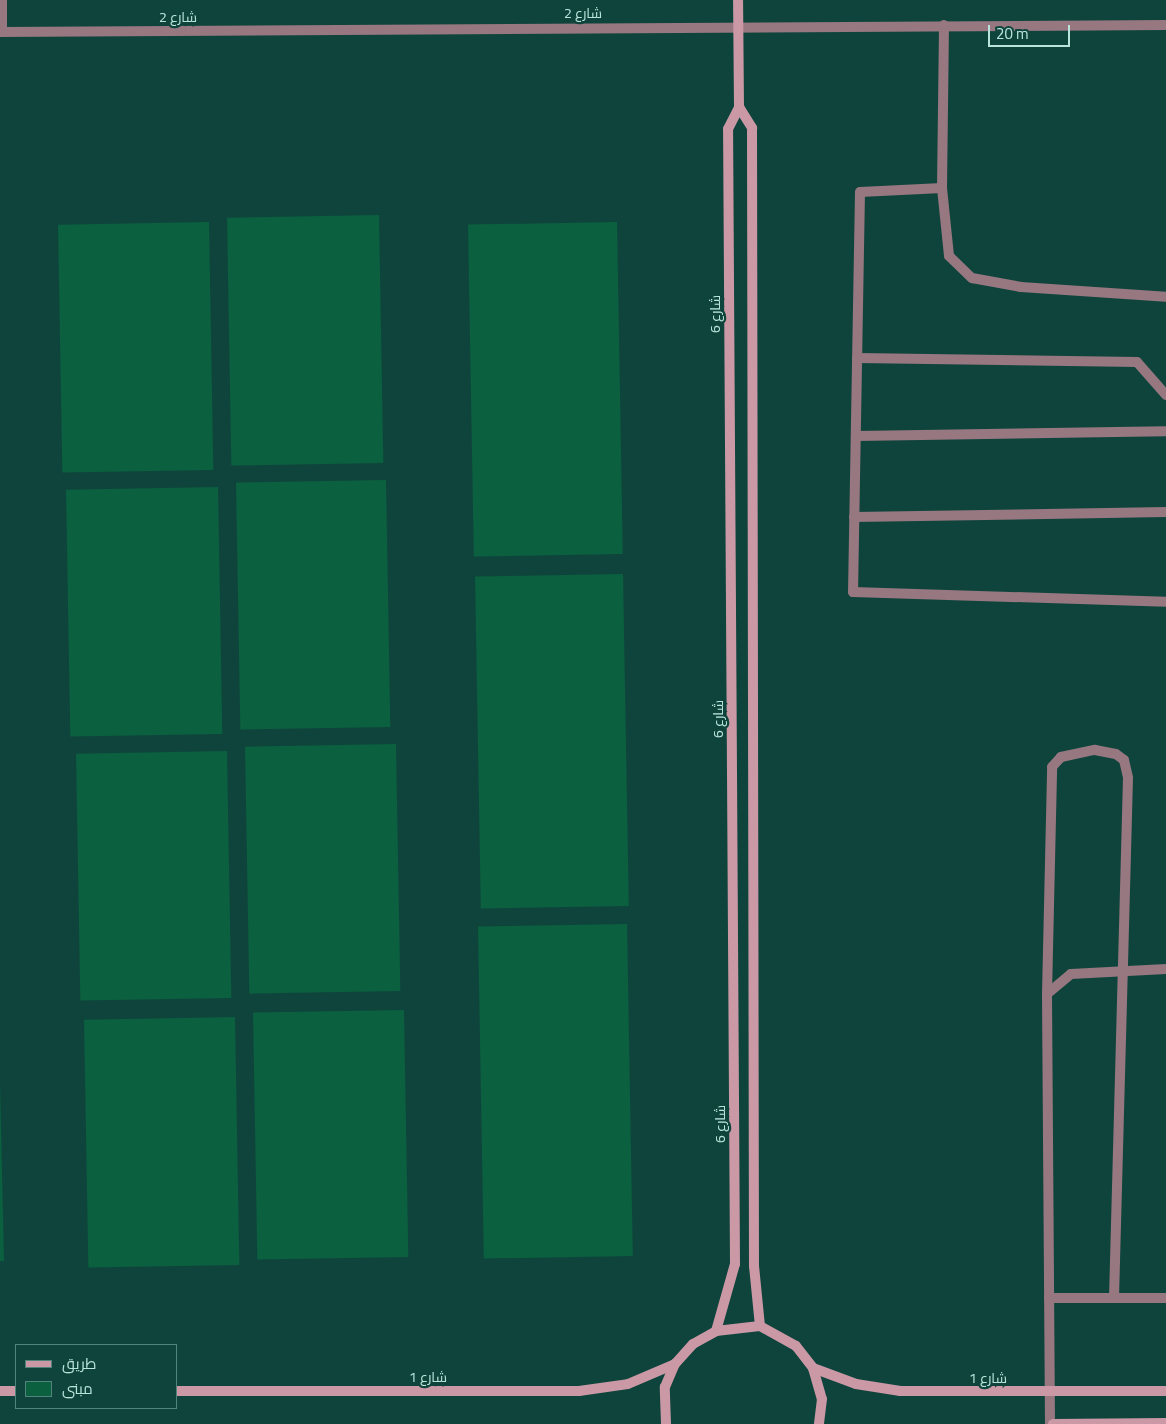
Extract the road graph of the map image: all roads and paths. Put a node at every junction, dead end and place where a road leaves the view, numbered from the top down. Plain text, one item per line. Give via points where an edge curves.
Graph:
1 (2, 0) edge
2 (738, 0) edge
3 (944, 25) junction
4 (1166, 25) edge
5 (739, 26) junction
6 (1, 32) edge
7 (739, 108) junction
8 (942, 188) junction
9 (1166, 296) edge
10 (857, 358) junction
11 (1166, 395) edge
12 (1166, 431) edge
13 (856, 436) junction
14 (1166, 512) edge
15 (854, 517) junction
16 (1166, 602) edge
17 (1166, 969) edge
18 (1124, 971) junction
19 (1047, 994) junction
20 (1050, 1298) junction
21 (1114, 1298) junction
22 (1166, 1298) edge
23 (760, 1326) junction
24 (716, 1331) junction
25 (675, 1364) junction
26 (813, 1368) junction
27 (0, 1391) edge
28 (15, 1391) edge
29 (178, 1391) edge
30 (1050, 1391) junction
31 (1166, 1391) edge
32 (1166, 1423) edge
33 (666, 1424) edge
34 (819, 1424) edge
35 (1052, 1424) edge

1 - 6 street
2 - 5 street, شارع 6
3 - 4 street, شارع 2
3 - 5 street, شارع 2
3 - 8 street
5 - 6 street, شارع 2
5 - 7 street, شارع 6
7 - 23 street via 752,128 754,1266
7 - 24 street, شارع 6 via 728,129 735,1264
8 - 9 street via 949,256 972,278 1021,287
8 - 10 street via 860,192
10 - 11 street via 1137,362
10 - 13 street
12 - 13 street
13 - 15 street
14 - 15 street
15 - 16 street via 853,592
17 - 18 street
18 - 19 street via 1071,974
18 - 19 street via 1128,778 1124,760 1116,754 1095,750 1060,757 1052,767
18 - 21 street
19 - 20 street
20 - 21 street
20 - 30 street
21 - 22 street
23 - 24 street
23 - 26 street via 796,1346
24 - 25 street via 693,1344
25 - 29 street, شارع 1 via 628,1384 579,1391
25 - 33 street via 665,1387
26 - 30 street, شارع 1 via 856,1384 900,1391
26 - 34 street via 822,1399
27 - 28 street
30 - 31 street, شارع 1
30 - 35 street
32 - 35 street

